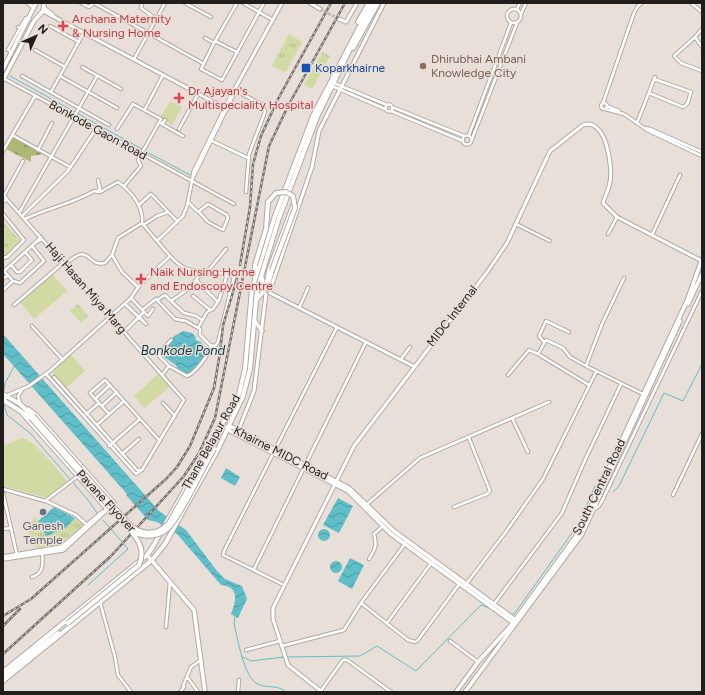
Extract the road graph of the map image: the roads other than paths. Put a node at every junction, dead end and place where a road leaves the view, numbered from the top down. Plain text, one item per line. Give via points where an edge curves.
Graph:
1 (28, 3) edge
2 (81, 3) edge
3 (93, 3) edge
4 (142, 3) edge
5 (165, 3) edge
6 (185, 3) edge
7 (237, 3) edge
8 (243, 3) edge
9 (264, 3) edge
10 (282, 3) edge
11 (310, 3) edge
12 (357, 3) edge
13 (369, 3) edge
14 (372, 3) edge
15 (375, 3) edge
16 (378, 3) edge
17 (384, 3) edge
18 (520, 3) edge
19 (526, 3) edge
20 (642, 3) edge
21 (691, 3) edge
22 (34, 5) edge
23 (42, 7) edge
24 (320, 9) tunnel mouth
25 (517, 10) junction
26 (259, 12) junction
27 (702, 12) edge
28 (521, 14) junction
29 (211, 17) dead end
30 (29, 19) junction
31 (156, 19) junction
32 (339, 19) dead end
33 (273, 20) junction
34 (511, 23) junction
35 (517, 23) junction
36 (50, 26) dead end
37 (702, 29) edge
38 (84, 32) junction
39 (148, 34) junction
40 (695, 37) junction
41 (205, 38) dead end
42 (79, 42) junction
43 (215, 42) junction
44 (352, 42) junction
45 (702, 47) edge
46 (35, 50) dead end
47 (12, 52) junction
48 (237, 52) junction
49 (344, 58) junction
50 (134, 59) junction
51 (204, 64) junction
52 (65, 66) junction
53 (82, 67) dead end
54 (3, 69) edge
55 (702, 71) edge
56 (163, 75) junction
57 (22, 76) dead end
58 (60, 76) junction
59 (97, 76) junction
60 (3, 79) edge
61 (333, 84) junction
62 (342, 86) junction
63 (121, 89) dead end
64 (340, 90) junction
65 (51, 92) junction
66 (89, 92) junction
67 (649, 93) junction
68 (198, 94) junction
69 (240, 94) dead end
70 (35, 96) junction
71 (603, 103) junction
72 (387, 105) junction
73 (607, 106) junction
74 (392, 107) junction
75 (117, 108) dead end
76 (79, 109) junction
77 (145, 109) junction
78 (226, 109) junction
79 (385, 109) junction
80 (605, 109) junction
81 (391, 111) junction
82 (620, 112) junction
83 (75, 116) junction
84 (165, 120) dead end
85 (52, 123) dead end
86 (161, 124) junction
87 (636, 124) junction
88 (109, 125) dead end
89 (645, 128) junction
90 (96, 129) junction
91 (117, 129) dead end
92 (179, 129) dead end
93 (12, 135) junction
94 (469, 135) junction
95 (183, 136) dead end
96 (464, 136) junction
97 (472, 139) junction
98 (211, 141) junction
99 (462, 141) junction
100 (38, 150) junction
101 (3, 151) edge
102 (144, 151) junction
103 (702, 152) edge
104 (702, 156) edge
105 (51, 157) junction
106 (248, 158) junction
107 (23, 161) dead end
108 (70, 167) junction
109 (680, 175) dead end
110 (98, 180) dead end
111 (192, 181) junction
112 (124, 186) junction
113 (96, 192) junction
114 (246, 192) dead end
115 (4, 197) edge
116 (300, 201) junction
117 (3, 202) edge
118 (188, 202) junction
119 (234, 204) dead end
120 (138, 205) junction
121 (168, 212) junction
122 (199, 212) junction
123 (19, 213) junction
124 (3, 214) edge
125 (22, 216) junction
126 (617, 217) junction
127 (25, 219) junction
128 (177, 221) junction
129 (143, 224) junction
130 (516, 224) junction
131 (608, 234) dead end
132 (652, 235) junction
133 (42, 238) junction
134 (156, 241) junction
135 (550, 241) dead end
136 (32, 246) junction
137 (226, 249) dead end
138 (25, 252) junction
139 (112, 255) junction
140 (170, 256) junction
141 (3, 258) edge
142 (702, 260) edge
143 (64, 264) junction
144 (11, 265) junction
145 (4, 271) edge
146 (202, 272) junction
147 (207, 272) junction
148 (702, 274) edge
149 (8, 275) junction
150 (227, 275) junction
151 (261, 278) junction
152 (624, 278) dead end
153 (3, 280) edge
154 (196, 280) junction
155 (14, 281) junction
156 (254, 284) junction
157 (138, 288) junction
158 (308, 288) dead end
159 (3, 290) edge
160 (266, 291) junction
161 (702, 291) edge
162 (193, 296) dead end
163 (131, 298) junction
164 (156, 299) dead end
165 (256, 300) junction
166 (171, 301) junction
167 (218, 302) junction
168 (125, 304) junction
169 (14, 305) dead end
170 (299, 308) junction
171 (153, 309) dead end
172 (209, 309) junction
173 (143, 311) junction
174 (111, 317) junction
175 (138, 318) junction
176 (202, 320) junction
177 (254, 320) junction
178 (146, 324) dead end
179 (32, 326) dead end
180 (336, 327) junction
181 (198, 328) junction
182 (262, 331) junction
183 (124, 332) junction
184 (569, 332) dead end
185 (172, 340) dead end
186 (366, 342) junction
187 (544, 342) junction
188 (210, 345) junction
189 (410, 347) dead end
190 (538, 354) junction
191 (401, 359) junction
192 (63, 360) junction
193 (170, 366) junction
194 (414, 366) junction
195 (586, 366) junction
196 (596, 372) junction
197 (46, 374) junction
198 (508, 374) dead end
199 (162, 375) junction
200 (54, 377) dead end
201 (621, 384) junction
202 (110, 385) junction
203 (589, 385) junction
204 (23, 388) junction
205 (116, 392) junction
206 (645, 394) junction
207 (4, 397) edge
208 (95, 399) junction
209 (124, 401) junction
210 (548, 402) dead end
211 (163, 403) dead end
212 (20, 404) junction
213 (100, 404) junction
214 (25, 408) junction
215 (21, 411) junction
216 (86, 414) junction
217 (109, 414) junction
218 (175, 416) junction
219 (32, 417) junction
220 (512, 418) junction
221 (140, 419) junction
222 (97, 425) junction
223 (225, 426) junction
224 (238, 432) junction
225 (702, 434) edge
226 (469, 438) junction
227 (139, 439) dead end
228 (160, 441) junction
229 (112, 443) junction
230 (109, 446) junction
231 (212, 448) junction
232 (273, 451) junction
233 (528, 452) dead end
234 (122, 454) junction
235 (304, 467) junction
236 (142, 470) junction
237 (78, 476) junction
238 (336, 483) junction
239 (3, 490) edge
240 (3, 495) edge
241 (673, 495) dead end
242 (45, 501) junction
243 (365, 506) junction
244 (454, 508) dead end
245 (7, 509) junction
246 (107, 509) junction
247 (3, 510) edge
248 (592, 510) junction
249 (103, 512) junction
250 (87, 525) junction
251 (383, 526) junction
252 (11, 528) junction
253 (3, 529) edge
254 (131, 531) junction
255 (406, 542) junction
256 (42, 553) junction
257 (147, 555) junction
258 (17, 556) junction
259 (3, 558) edge
260 (369, 559) dead end
261 (152, 560) junction
262 (432, 561) junction
263 (254, 569) junction
264 (32, 577) dead end
265 (170, 582) junction
266 (460, 582) junction
267 (284, 585) junction
268 (466, 586) junction
269 (100, 601) junction
270 (360, 603) junction
271 (493, 606) junction
272 (515, 622) junction
273 (387, 623) junction
274 (69, 624) junction
275 (166, 627) dead end
276 (50, 637) junction
277 (280, 640) junction
278 (450, 641) dead end
279 (282, 646) junction
280 (246, 650) dead end
281 (201, 660) junction
282 (478, 662) junction
283 (3, 672) edge
284 (3, 676) edge
285 (188, 678) junction
286 (239, 680) dead end
287 (3, 681) edge
288 (131, 692) edge
289 (180, 692) edge
290 (198, 692) edge
291 (205, 692) edge
292 (238, 692) edge
293 (320, 692) edge
294 (391, 692) edge
295 (456, 692) edge
296 (465, 692) edge

1 - 22 street
2 - 3 street via 89,7
3 - 39 street
4 - 31 street via 143,11
5 - 31 street
6 - 29 street
7 - 43 street
8 - 26 street
9 - 26 street
10 - 33 street
11 - 24 street
12 - 32 street via 346,22
13 - 49 main road via 348,41
14 - 44 main road
15 - 44 main road
16 - 49 main road
17 - 62 street
18 - 25 street
19 - 28 street
20 - 71 street via 634,13
21 - 27 street
22 - 23 main road via 35,12
22 - 30 main road
23 - 38 street
23 - 60 main road
25 - 28 street
25 - 34 street via 510,10 507,13 507,19
26 - 33 street
26 - 48 street
28 - 35 street via 521,20
30 - 47 main road
30 - 47 street via 26,18 19,28 8,50
31 - 39 street
33 - 78 street
34 - 35 street
34 - 94 street
35 - 97 street
36 - 42 street
37 - 40 street
38 - 42 street
38 - 50 street
39 - 50 street
39 - 51 street
40 - 45 street
40 - 55 street via 674,56 681,63
41 - 43 street
42 - 52 street
43 - 48 street
43 - 51 street
44 - 49 main road
46 - 52 street
47 - 54 main road
48 - 51 street via 222,80 202,69
49 - 61 main road, Thane Belapur Road
49 - 156 main road, Thane Belapur Road via 311,121 275,216
50 - 56 street
52 - 58 street
53 - 59 street
56 - 68 street
56 - 77 street
57 - 65 street
58 - 65 street
58 - 66 street
59 - 63 street
59 - 66 street
60 - 70 street, Bonkode Gaon Road
61 - 62 street
61 - 64 street
61 - 151 main road, Thane Belapur Road via 299,162
62 - 64 street
62 - 72 street
64 - 79 street
64 - 116 street via 319,131 312,167
65 - 76 street
66 - 75 street
66 - 76 street
67 - 67 street via 683,107 686,106 691,92 654,78
67 - 87 street
68 - 78 street
68 - 92 street
69 - 106 street via 264,108 265,114
70 - 83 street, Bonkode Gaon Road
70 - 93 street
71 - 73 street
71 - 80 street via 601,108
72 - 74 street
72 - 79 street
73 - 80 street
73 - 82 street
74 - 81 street
74 - 96 street
76 - 83 street
76 - 88 street
77 - 86 street via 160,118
77 - 91 street via 132,105
78 - 98 street
79 - 81 street via 387,112
80 - 82 street
81 - 99 street
82 - 87 street
83 - 90 street, Bonkode Gaon Road
83 - 105 street
84 - 86 street
85 - 100 street
86 - 95 street
86 - 102 street
87 - 89 street
89 - 103 street
89 - 104 street
90 - 102 street, Bonkode Gaon Road
90 - 108 street via 75,164
93 - 100 street
93 - 101 street
94 - 96 street
94 - 97 street
96 - 99 street
97 - 99 street via 469,144
98 - 106 street
98 - 111 street
100 - 105 street
102 - 111 street, Bonkode Gaon Road
102 - 112 street via 138,160 141,166
105 - 108 street
105 - 123 street
106 - 114 street
107 - 115 street
108 - 125 street
109 - 132 street
110 - 113 street via 100,190
111 - 118 street
111 - 119 street, Bonkode Gaon Road
112 - 113 street via 118,182
112 - 120 street
113 - 127 street via 93,191 62,207 48,209
115 - 117 street
115 - 123 street, Haji Hasan Miya Marg
116 - 160 street
116 - 160 street via 292,204 269,269
118 - 122 street
118 - 128 street via 183,216
120 - 121 street via 151,194
120 - 129 street
121 - 128 street
121 - 129 street
122 - 122 street via 208,204 228,218 222,230 208,222
123 - 125 street, Haji Hasan Miya Marg
124 - 141 street via 24,240
125 - 127 street, Haji Hasan Miya Marg
126 - 130 street, MIDC Internal via 603,203 610,184 607,149 599,128 589,123 550,151
126 - 131 street
126 - 132 street, MIDC Internal
127 - 133 street, Haji Hasan Miya Marg
128 - 134 street
129 - 134 street
129 - 139 street via 118,238
130 - 135 street
130 - 194 street, MIDC Internal via 488,271
132 - 142 street, MIDC Internal
133 - 136 street
133 - 143 street, Haji Hasan Miya Marg
134 - 140 street
136 - 138 street
136 - 155 street via 44,261 20,283
137 - 147 street
138 - 144 street
138 - 144 street via 32,260 20,272
139 - 143 street via 102,264 85,254 80,254
139 - 157 street via 122,272
140 - 146 street via 181,267 189,271
140 - 157 street
142 - 206 main road, South Central Road via 687,302
143 - 169 street
143 - 174 street, Haji Hasan Miya Marg
144 - 145 street
145 - 149 street
146 - 147 street
146 - 154 street
147 - 150 street
148 - 206 main road, South Central Road
149 - 153 street
149 - 155 street
150 - 167 street
150 - 188 street via 234,276 231,289 218,342 215,346
151 - 160 main road
151 - 165 main road, Thane Belapur Road
152 - 195 street
154 - 166 street via 190,288
154 - 167 street
155 - 159 street
156 - 160 main road, bridge via 255,265 266,229 268,202 276,193 286,192 294,199 295,208
156 - 223 main road, Thane Belapur Road via 243,379
157 - 163 street
158 - 170 street
160 - 165 main road
160 - 170 street
160 - 182 street
161 - 248 street via 603,499 599,506
162 - 172 street
163 - 168 street
163 - 173 street
164 - 173 street
165 - 177 main road, Thane Belapur Road
166 - 176 street via 184,313
166 - 181 street via 165,294 157,300 175,319 186,321
167 - 172 street via 213,309
168 - 174 street
168 - 175 street
170 - 180 street
171 - 173 street via 148,316
172 - 176 street
173 - 175 street
174 - 183 street, Haji Hasan Miya Marg
174 - 192 street
175 - 178 street
175 - 183 street
176 - 181 street
177 - 182 main road
177 - 223 main road, Thane Belapur Road via 248,381 243,396
179 - 192 street
180 - 186 street
180 - 232 street
181 - 188 street via 200,335
182 - 224 street via 254,391
183 - 199 street, Haji Hasan Miya Marg
184 - 187 street via 546,321 539,336
185 - 193 street via 159,355
186 - 191 street
186 - 235 street
187 - 190 street
187 - 195 street via 548,340 563,348 570,357
188 - 193 street via 209,352 190,376
189 - 191 street
190 - 198 street via 529,350
190 - 203 street
191 - 194 street
192 - 197 street
193 - 199 street
194 - 238 street, MIDC Internal via 354,446
195 - 196 street
196 - 201 street
196 - 203 street
197 - 204 street
197 - 230 street
199 - 218 street, Haji Hasan Miya Marg via 184,400
200 - 216 street
201 - 206 street
201 - 271 street via 562,513
202 - 205 street
202 - 208 street
202 - 208 street via 105,380 90,393
203 - 268 street via 543,479
204 - 207 street
204 - 212 street via 18,396
205 - 209 street
205 - 213 street
206 - 248 main road, South Central Road
206 - 272 main road, South Central Road via 579,532
207 - 212 main road, Pavane Flyover
207 - 215 main road, Pavane Flyover
208 - 213 street
209 - 217 street
209 - 221 street
210 - 220 street
211 - 218 street
212 - 214 main road, Pavane Flyover
213 - 216 street
213 - 217 street
214 - 219 main road, Pavane Flyover
214 - 246 main road via 36,414 114,503
215 - 219 main road, Pavane Flyover
215 - 237 main road
216 - 222 street
217 - 222 street
218 - 228 street
219 - 231 main road, Pavane Flyover, bridge via 133,529 145,533 159,531 169,523
219 - 254 main road, Pavane Flyover, bridge
220 - 226 street
220 - 233 street
221 - 228 street
221 - 229 street
222 - 229 street
223 - 224 main road, Khairne MIDC Road
223 - 231 main road, Pavane Flyover
223 - 257 main road, Thane Belapur Road, bridge via 208,446
223 - 261 main road, Thane Belapur Road via 217,451 172,532
224 - 232 main road, Khairne MIDC Road
225 - 241 street
226 - 243 street via 420,458
226 - 244 street via 490,491
227 - 234 street
228 - 236 street
229 - 230 street
229 - 234 street
230 - 236 street via 134,474
231 - 254 main road, Pavane Flyover, bridge via 168,528 150,536
232 - 235 main road, Khairne MIDC Road
232 - 263 street via 224,551 224,555
234 - 236 street via 137,470
235 - 238 main road, Khairne MIDC Road
235 - 263 street
237 - 242 street
237 - 246 main road
238 - 243 main road, Khairne MIDC Road via 349,488
238 - 267 street, MIDC Internal
239 - 242 street
240 - 245 street
242 - 250 street via 76,515
243 - 251 main road, Khairne MIDC Road
243 - 255 main road, Khairne MIDC Road
245 - 247 street
245 - 252 street
246 - 249 main road
248 - 272 main road, South Central Road via 582,534
249 - 250 main road
249 - 256 main road via 63,550
250 - 258 main road via 62,547
251 - 255 main road, Khairne MIDC Road
251 - 260 street via 374,534 377,541
252 - 253 street
252 - 258 street
254 - 274 main road, bridge via 141,549 139,565
255 - 262 main road, Khairne MIDC Road
255 - 270 street
256 - 258 main road
256 - 264 street via 43,567
257 - 261 main road
257 - 276 main road, Thane Belapur Road
258 - 259 main road
261 - 265 main road
261 - 269 main road, Thane Belapur Road
262 - 266 main road, Khairne MIDC Road
262 - 273 street
263 - 267 street
265 - 275 street
265 - 281 main road via 194,610
266 - 268 main road, Khairne MIDC Road
266 - 273 street via 415,642 408,640
267 - 277 street, MIDC Internal via 273,608 272,619
268 - 271 main road, Khairne MIDC Road
269 - 274 main road, Thane Belapur Road
269 - 288 street via 118,675
270 - 273 street
270 - 279 street via 344,630
271 - 272 main road, Khairne MIDC Road
272 - 282 main road, South Central Road
272 - 296 main road, South Central Road
274 - 276 main road
274 - 287 main road
276 - 283 main road, Thane Belapur Road
276 - 284 main road
277 - 279 street, MIDC Internal
277 - 280 street
278 - 282 street
279 - 293 street, MIDC Internal via 288,665
281 - 285 street via 191,667
281 - 291 main road
282 - 295 main road, South Central Road
285 - 289 street
285 - 290 street
286 - 292 street
293 - 294 street via 343,660 347,660

